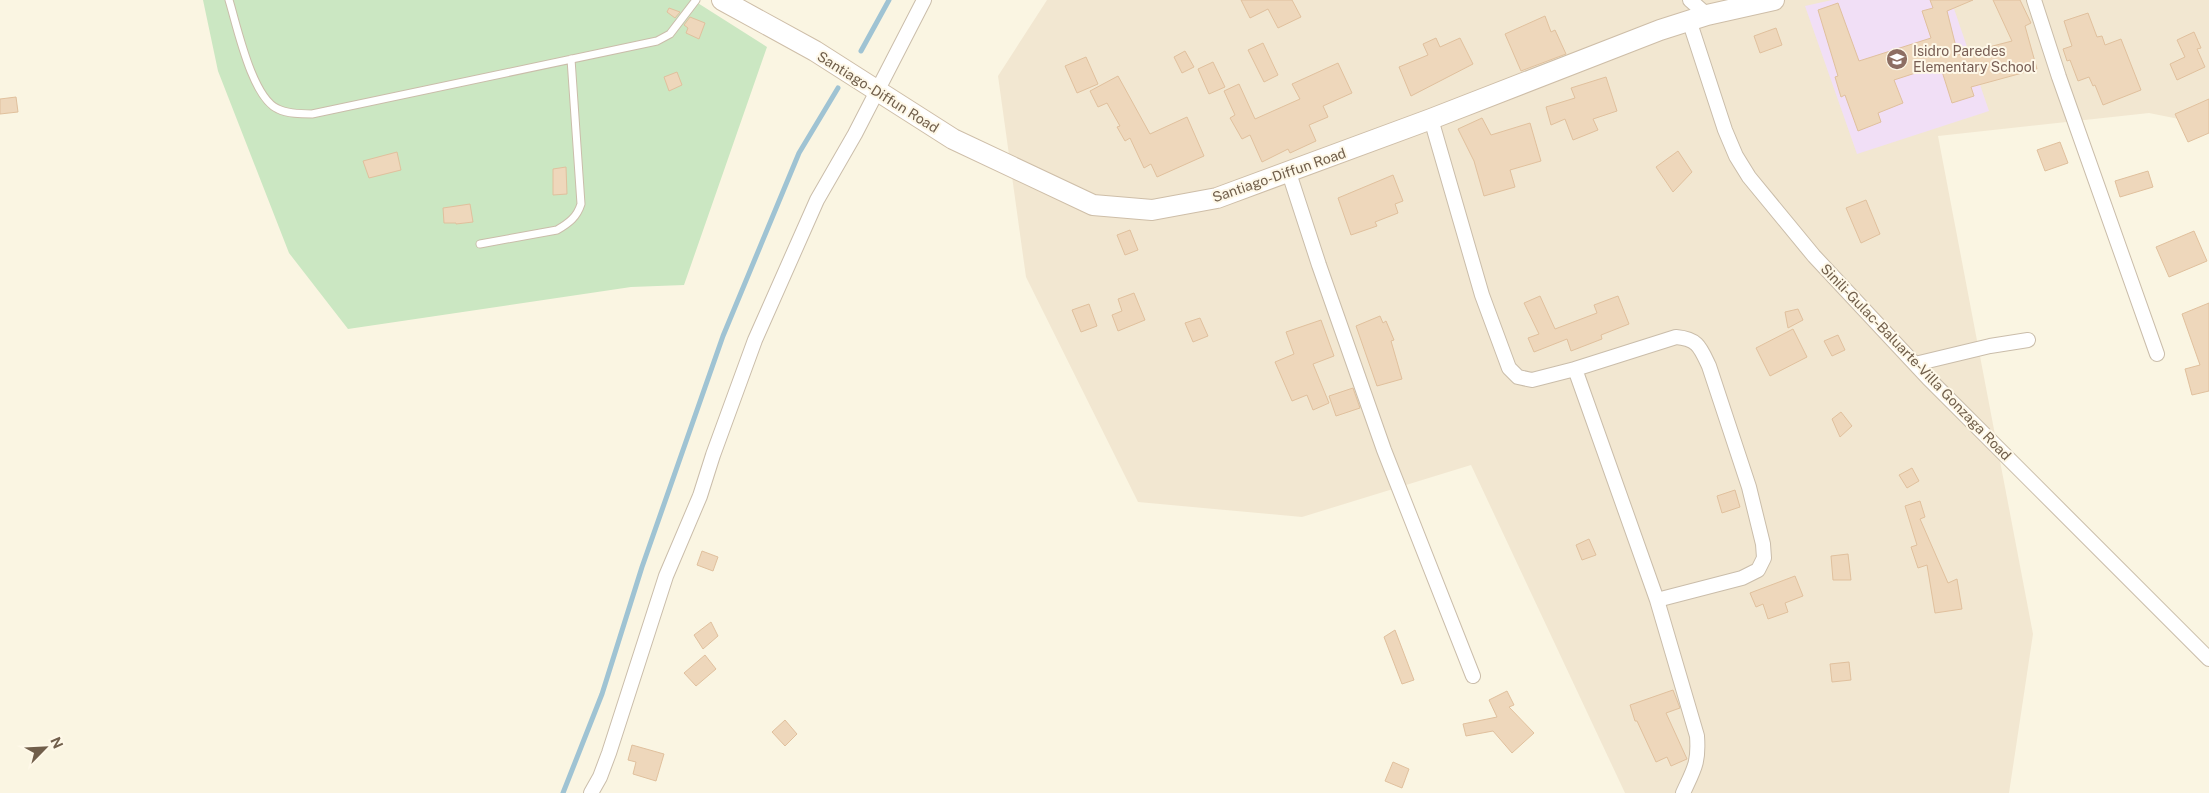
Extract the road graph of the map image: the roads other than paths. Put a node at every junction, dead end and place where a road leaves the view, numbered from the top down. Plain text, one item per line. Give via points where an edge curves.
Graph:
1 (230, 0) edge
2 (696, 0) edge
3 (722, 0) edge
4 (924, 0) edge
5 (1690, 0) edge
6 (1774, 0) edge
7 (2034, 0) edge
8 (1698, 17) junction
9 (572, 59) junction
10 (877, 91) junction
11 (1431, 119) junction
12 (1289, 173) junction
13 (480, 244) dead end
14 (2028, 340) dead end
15 (2157, 354) dead end
16 (1915, 364) junction
17 (1575, 370) junction
18 (1657, 600) junction
19 (2209, 660) edge
20 (1473, 676) dead end
21 (591, 793) edge
22 (1683, 793) edge

1 - 9 lane via 252,76 276,108 293,113 312,114
2 - 9 lane via 670,34 657,41
3 - 10 main road, Santiago-Diffun Road via 815,51
4 - 10 street
5 - 8 street
6 - 8 main road, Santiago-Diffun Road
7 - 15 street
8 - 11 main road, Santiago-Diffun Road
8 - 16 street, Sinili-Gulac-Baluarte-Villa Gonzaga Road via 1725,130 1749,177 1814,256
9 - 13 lane via 581,204 578,213 558,230
10 - 12 main road, Santiago-Diffun Road via 953,139 1093,205 1152,210 1217,198
10 - 21 street via 817,200 755,340 700,496 666,576 609,753
11 - 12 main road, Santiago-Diffun Road
11 - 17 street via 1482,295 1509,368 1518,377 1532,380
12 - 20 street via 1384,450
14 - 16 street
16 - 19 street, Sinili-Gulac-Baluarte-Villa Gonzaga Road
17 - 18 street
17 - 18 street via 1676,337 1690,338 1700,347 1708,366 1749,486 1764,558 1758,570 1742,578
18 - 22 street via 1697,736 1698,756 1692,778

